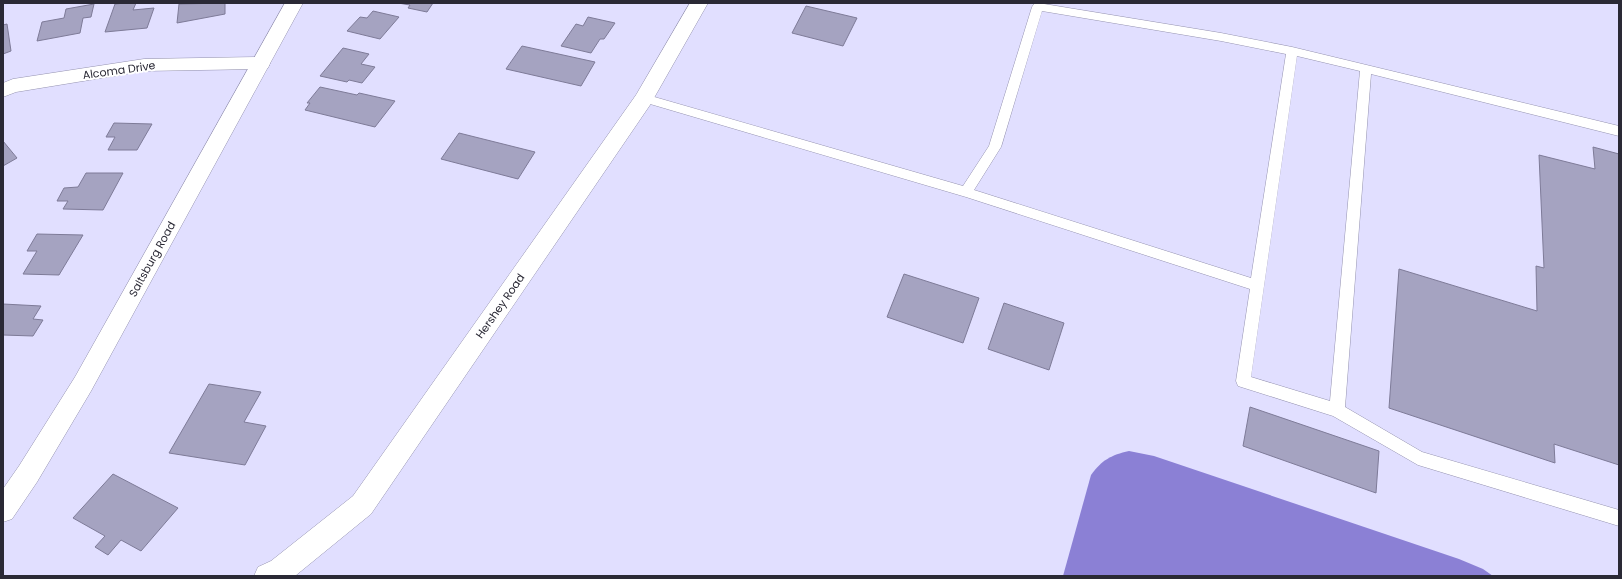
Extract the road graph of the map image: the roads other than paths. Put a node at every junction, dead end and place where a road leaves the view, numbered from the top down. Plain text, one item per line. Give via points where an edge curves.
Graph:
1 (294, 3) edge
2 (699, 3) edge
3 (1292, 51) junction
4 (260, 63) junction
5 (1366, 68) junction
6 (3, 90) edge
7 (644, 98) junction
8 (1619, 131) edge
9 (966, 192) junction
10 (1257, 286) junction
11 (1337, 410) junction
12 (3, 510) edge
13 (1619, 518) edge
14 (267, 576) edge

1 - 4 street, Saltsburg Road
2 - 7 street, Hershey Road
3 - 5 lane
3 - 9 lane via 1038,7 995,147
3 - 10 lane
4 - 6 street, Alcoma Drive via 144,65 13,86
4 - 12 street, Saltsburg Road via 83,384
5 - 8 lane
5 - 11 lane
7 - 9 lane
7 - 14 street, Hershey Road via 362,505 280,570
9 - 10 lane
10 - 11 lane via 1243,381
11 - 13 lane via 1418,458

